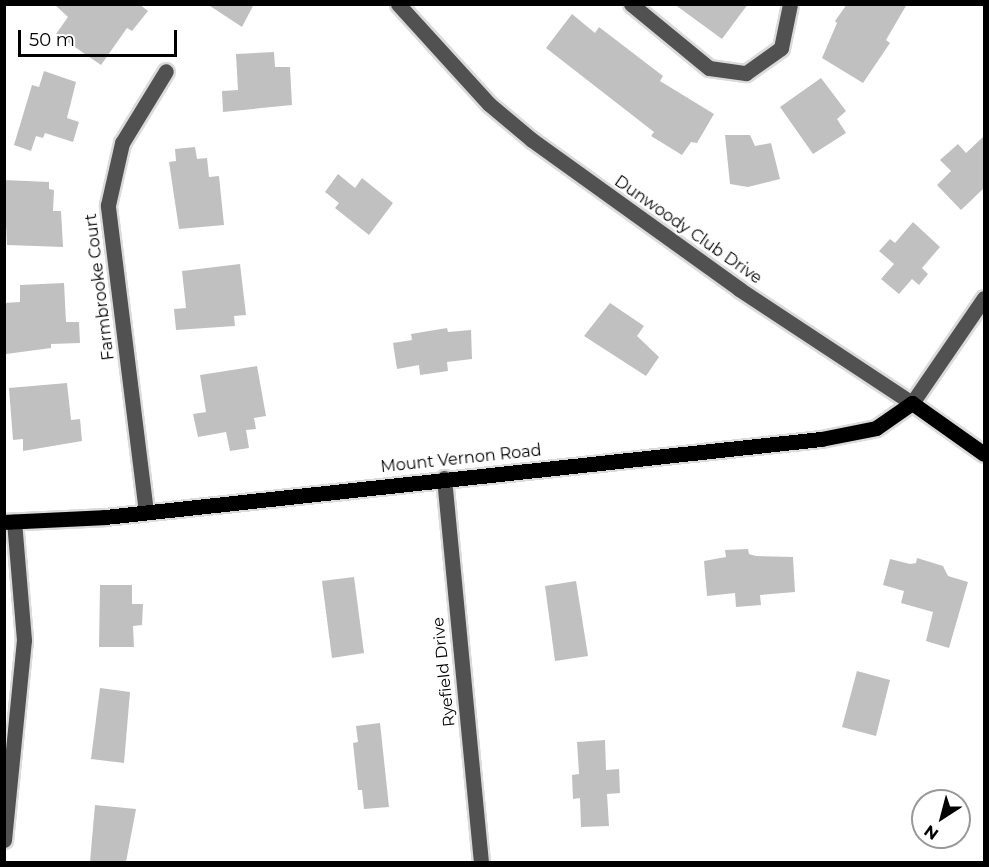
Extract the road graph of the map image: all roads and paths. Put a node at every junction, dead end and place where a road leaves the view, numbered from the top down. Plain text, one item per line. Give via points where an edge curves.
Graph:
1 (398, 4) edge
2 (631, 4) edge
3 (790, 4) edge
4 (166, 71) dead end
5 (984, 298) edge
6 (912, 403) junction
7 (984, 453) edge
8 (444, 478) junction
9 (146, 512) junction
10 (9, 522) edge
11 (6, 815) edge
12 (4, 840) edge
13 (481, 862) edge

1 - 6 street, Dunwoody Club Drive via 489,104 532,140 739,289
2 - 3 street via 710,68 746,74 781,48
4 - 9 street, Farmbrooke Court via 122,143 108,205
5 - 6 street
6 - 7 main road, Dunwoody Club Drive
6 - 8 main road, Mount Vernon Road via 876,428 821,439
8 - 9 main road, Mount Vernon Road
8 - 13 street, Ryefield Drive
9 - 10 main road, Mount Vernon Road
10 - 11 street via 24,640
11 - 12 street

